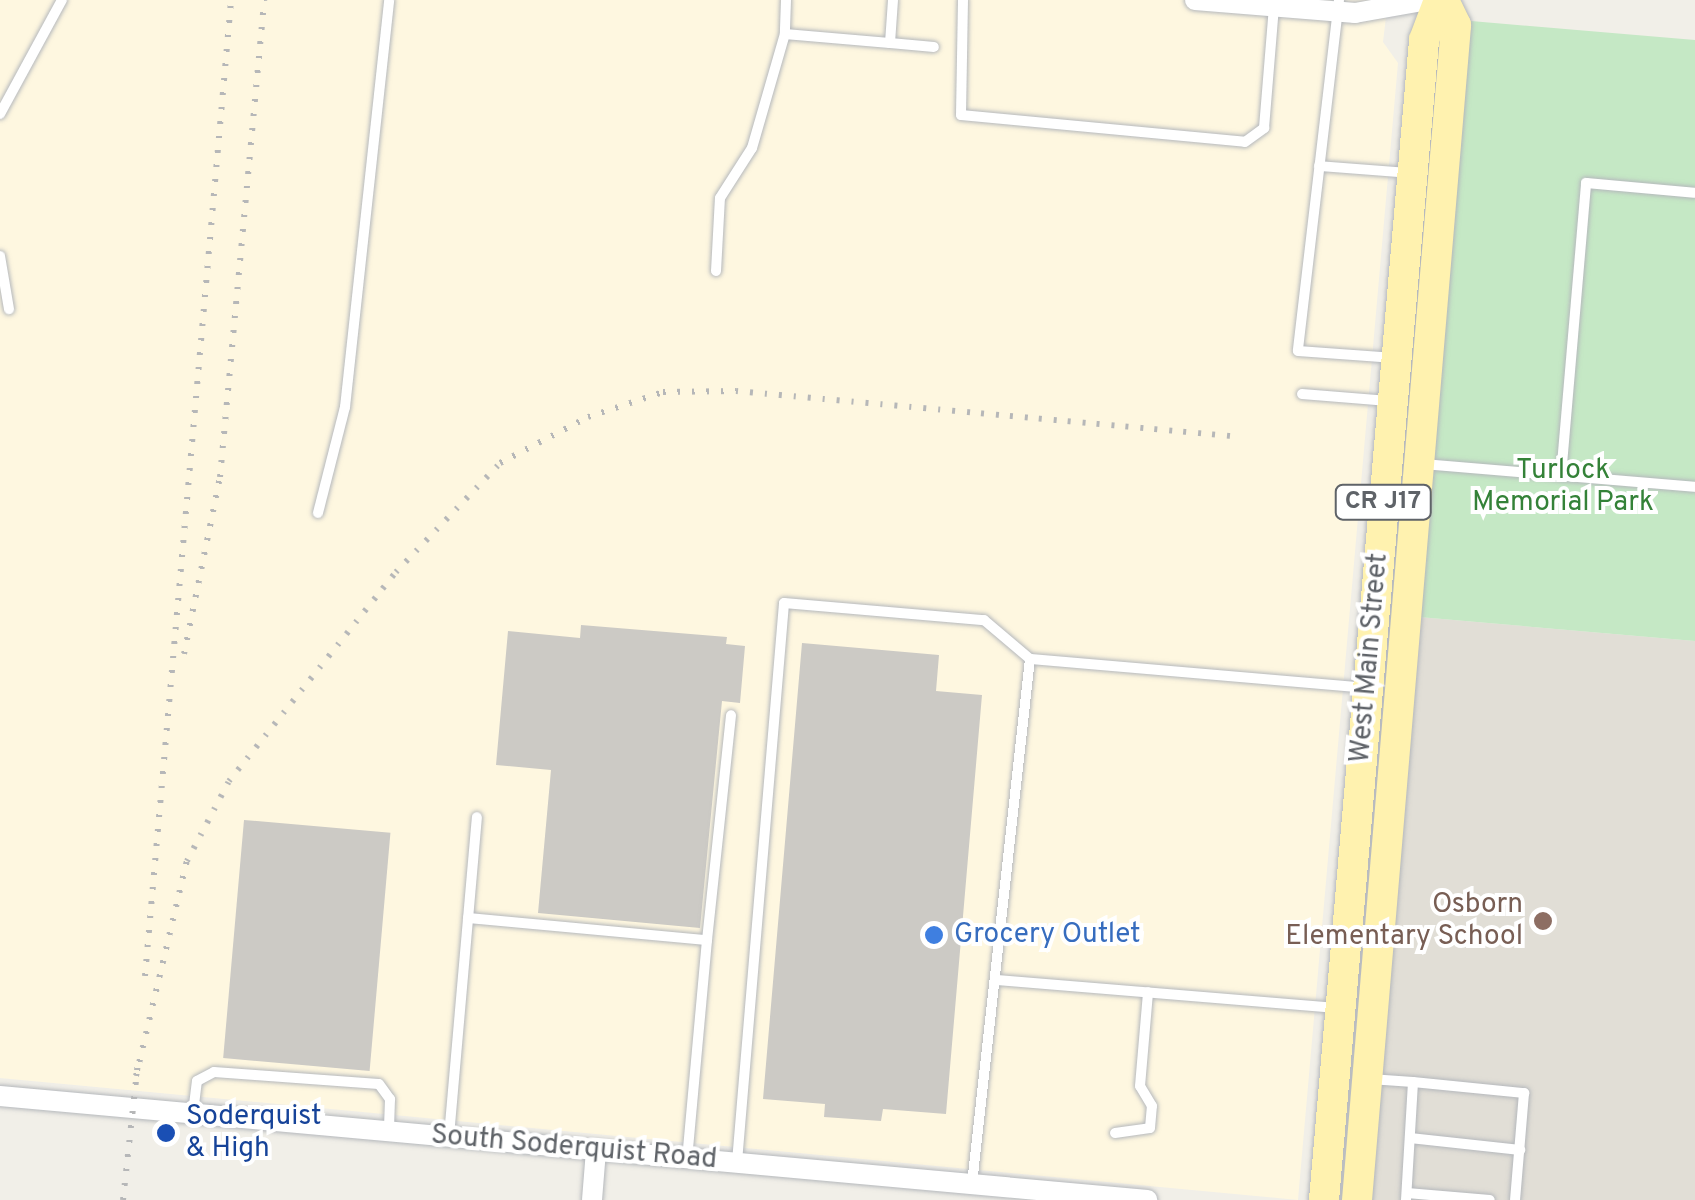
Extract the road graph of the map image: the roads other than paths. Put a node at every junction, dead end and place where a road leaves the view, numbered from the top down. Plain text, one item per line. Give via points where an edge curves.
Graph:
1 (62, 0) edge
2 (389, 0) edge
3 (786, 0) edge
4 (893, 0) edge
5 (962, 0) edge
6 (1195, 0) edge
7 (1427, 0) edge
8 (1442, 0) edge
9 (1283, 5) edge
10 (1337, 6) edge
11 (785, 34) junction
12 (890, 43) junction
13 (934, 48) dead end
14 (0, 114) edge
15 (1319, 166) junction
16 (1412, 173) junction
17 (1695, 193) edge
18 (0, 256) edge
19 (716, 271) dead end
20 (9, 310) dead end
21 (1396, 358) junction
22 (1302, 394) dead end
23 (1392, 401) junction
24 (1425, 404) junction
25 (1420, 464) junction
26 (1561, 476) junction
27 (1695, 488) edge
28 (318, 512) dead end
29 (1030, 658) junction
30 (1367, 688) junction
31 (731, 715) dead end
32 (477, 817) dead end
33 (468, 918) junction
34 (707, 940) junction
35 (996, 980) junction
36 (1148, 992) junction
37 (1339, 1008) junction
38 (1368, 1078) junction
39 (1414, 1082) junction
40 (0, 1096) edge
41 (192, 1114) junction
42 (388, 1131) junction
43 (1115, 1134) dead end
44 (449, 1136) junction
45 (1410, 1138) junction
46 (596, 1150) junction
47 (1520, 1150) junction
48 (687, 1158) junction
49 (737, 1162) junction
50 (972, 1184) junction
51 (1406, 1196) edge
52 (592, 1200) edge
53 (1147, 1200) edge
54 (1324, 1200) edge
55 (1357, 1200) edge
56 (1490, 1200) edge
57 (1516, 1200) edge

1 - 14 lane
2 - 28 lane via 345,407
3 - 11 lane
4 - 12 lane
5 - 9 lane via 960,115 1245,142 1264,128
6 - 9 street
7 - 10 street
8 - 16 main road, West Main Street / CR J17 via 1426,22
8 - 24 main road, West Main Street / CR J17 via 1456,25
9 - 10 street
10 - 15 lane
11 - 12 lane
11 - 19 lane via 752,148 720,198
12 - 13 lane
15 - 16 lane
15 - 21 lane via 1298,351
16 - 21 main road, West Main Street / CR J17
17 - 26 lane via 1586,182
18 - 20 lane
21 - 23 main road, West Main Street / CR J17
22 - 23 lane
23 - 24 lane
23 - 30 main road, West Main Street / CR J17
24 - 25 main road, West Main Street / CR J17
25 - 26 lane
25 - 38 main road, West Main Street / CR J17
26 - 27 lane
29 - 30 lane
29 - 35 lane
29 - 49 lane via 984,620 784,603
30 - 37 main road, West Main Street / CR J17
31 - 34 lane
32 - 33 lane
33 - 34 lane
33 - 44 lane
34 - 48 lane
35 - 36 lane
35 - 50 lane
36 - 37 lane
36 - 43 lane via 1140,1088 1152,1106 1150,1128
37 - 54 main road, West Main Street / CR J17
38 - 39 lane
38 - 55 main road, West Main Street / CR J17
39 - 45 lane
39 - 47 lane via 1524,1093
40 - 41 street, South Soderquist Road
41 - 42 street, South Soderquist Road
41 - 42 lane via 198,1080 214,1072 379,1084 390,1099
42 - 44 street, South Soderquist Road
44 - 46 street, South Soderquist Road
45 - 47 lane
45 - 51 lane
46 - 48 street, South Soderquist Road
46 - 52 street
47 - 57 lane
48 - 49 street, South Soderquist Road
49 - 50 street, South Soderquist Road
50 - 53 street, South Soderquist Road
51 - 56 lane

